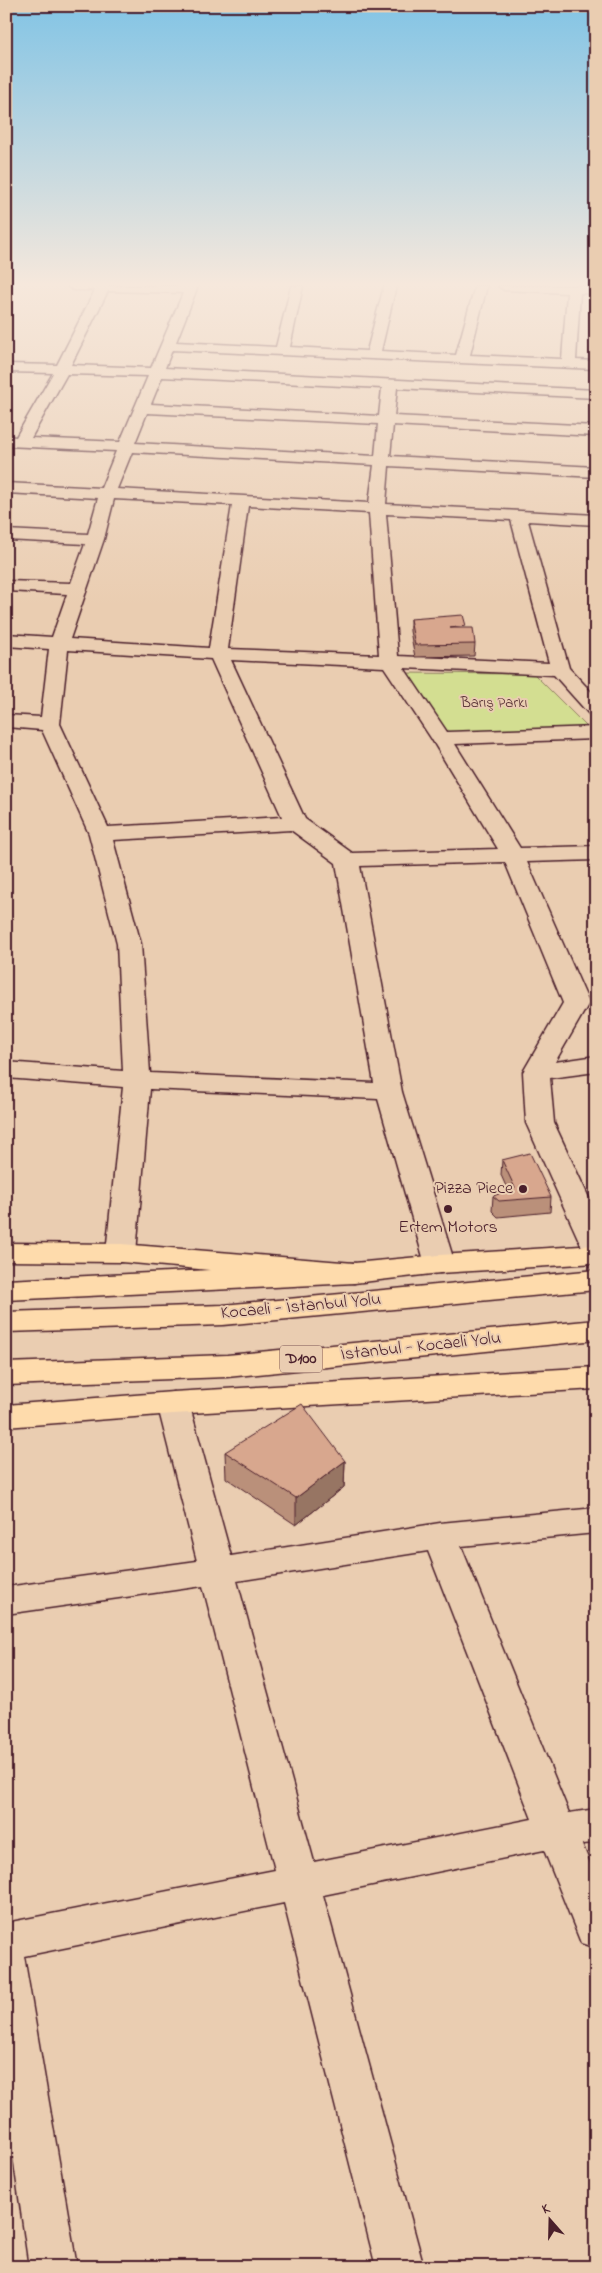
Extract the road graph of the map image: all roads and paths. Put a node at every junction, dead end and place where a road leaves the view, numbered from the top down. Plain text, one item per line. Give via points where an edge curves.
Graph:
1 (47, 392) edge
2 (149, 392) edge
3 (389, 392) edge
4 (556, 392) edge
5 (596, 394) edge
6 (142, 408) junction
7 (385, 421) junction
8 (596, 431) edge
9 (14, 442) edge
10 (126, 448) junction
11 (380, 461) junction
12 (596, 472) edge
13 (6, 488) edge
14 (107, 493) junction
15 (241, 500) junction
16 (378, 507) junction
17 (518, 516) junction
18 (596, 520) edge
19 (6, 535) edge
20 (95, 539) junction
21 (6, 586) edge
22 (77, 589) junction
23 (6, 640) edge
24 (59, 642) junction
25 (218, 654) junction
26 (389, 660) junction
27 (560, 669) junction
28 (596, 710) edge
29 (6, 721) edge
30 (50, 724) junction
31 (596, 733) edge
32 (441, 738) junction
33 (296, 823) junction
34 (100, 834) junction
35 (596, 853) edge
36 (514, 855) junction
37 (348, 860) junction
38 (596, 1064) edge
39 (6, 1070) edge
40 (536, 1072) junction
41 (137, 1080) junction
42 (389, 1092) junction
43 (596, 1245) edge
44 (6, 1252) edge
45 (121, 1253) junction
46 (596, 1254) edge
47 (440, 1264) junction
48 (354, 1273) junction
49 (596, 1280) edge
50 (6, 1290) edge
51 (6, 1322) edge
52 (596, 1330) edge
53 (6, 1374) edge
54 (596, 1378) edge
55 (173, 1403) junction
56 (6, 1416) edge
57 (596, 1520) edge
58 (440, 1536) junction
59 (217, 1571) junction
60 (6, 1601) edge
61 (596, 1826) edge
62 (557, 1831) junction
63 (299, 1883) junction
64 (596, 1930) edge
65 (6, 1941) edge
66 (6, 1961) edge
67 (53, 2267) edge
68 (400, 2267) edge

1 - 9 street
2 - 6 street
3 - 7 street
4 - 5 street
6 - 7 street
6 - 10 street
7 - 8 street
7 - 11 street
9 - 10 street
10 - 11 street
10 - 14 street
11 - 12 street
11 - 16 street
13 - 14 street
14 - 15 street
14 - 20 street
15 - 16 street
15 - 25 street
16 - 17 street
16 - 26 street
17 - 18 street
17 - 27 street
19 - 20 street
20 - 22 street
21 - 22 street
22 - 24 street
23 - 24 street
24 - 25 street
24 - 30 street
25 - 26 street
25 - 33 street
26 - 27 street
26 - 32 street
27 - 28 street
29 - 30 street
30 - 34 street
31 - 32 street
32 - 36 street
33 - 34 street
33 - 37 street
34 - 41 street via 129,944
35 - 36 street
36 - 37 street
36 - 40 street via 576,1003
37 - 42 street
38 - 40 street
39 - 41 street
40 - 43 street via 540,1123
41 - 42 street
41 - 45 street
42 - 47 street
44 - 45 main road
45 - 48 main road
46 - 47 main road
47 - 48 main road
48 - 50 main road
49 - 51 main road, Kocaeli - İstanbul Yolu via 223,1315
52 - 53 main road, İstanbul - Kocaeli Yolu / D100 via 227,1366
54 - 55 main road
55 - 56 main road
55 - 59 street
57 - 58 street
58 - 59 street
58 - 62 street
59 - 60 street
59 - 63 street
61 - 62 street
62 - 63 street
62 - 64 street
63 - 65 street
63 - 68 street
66 - 67 street

